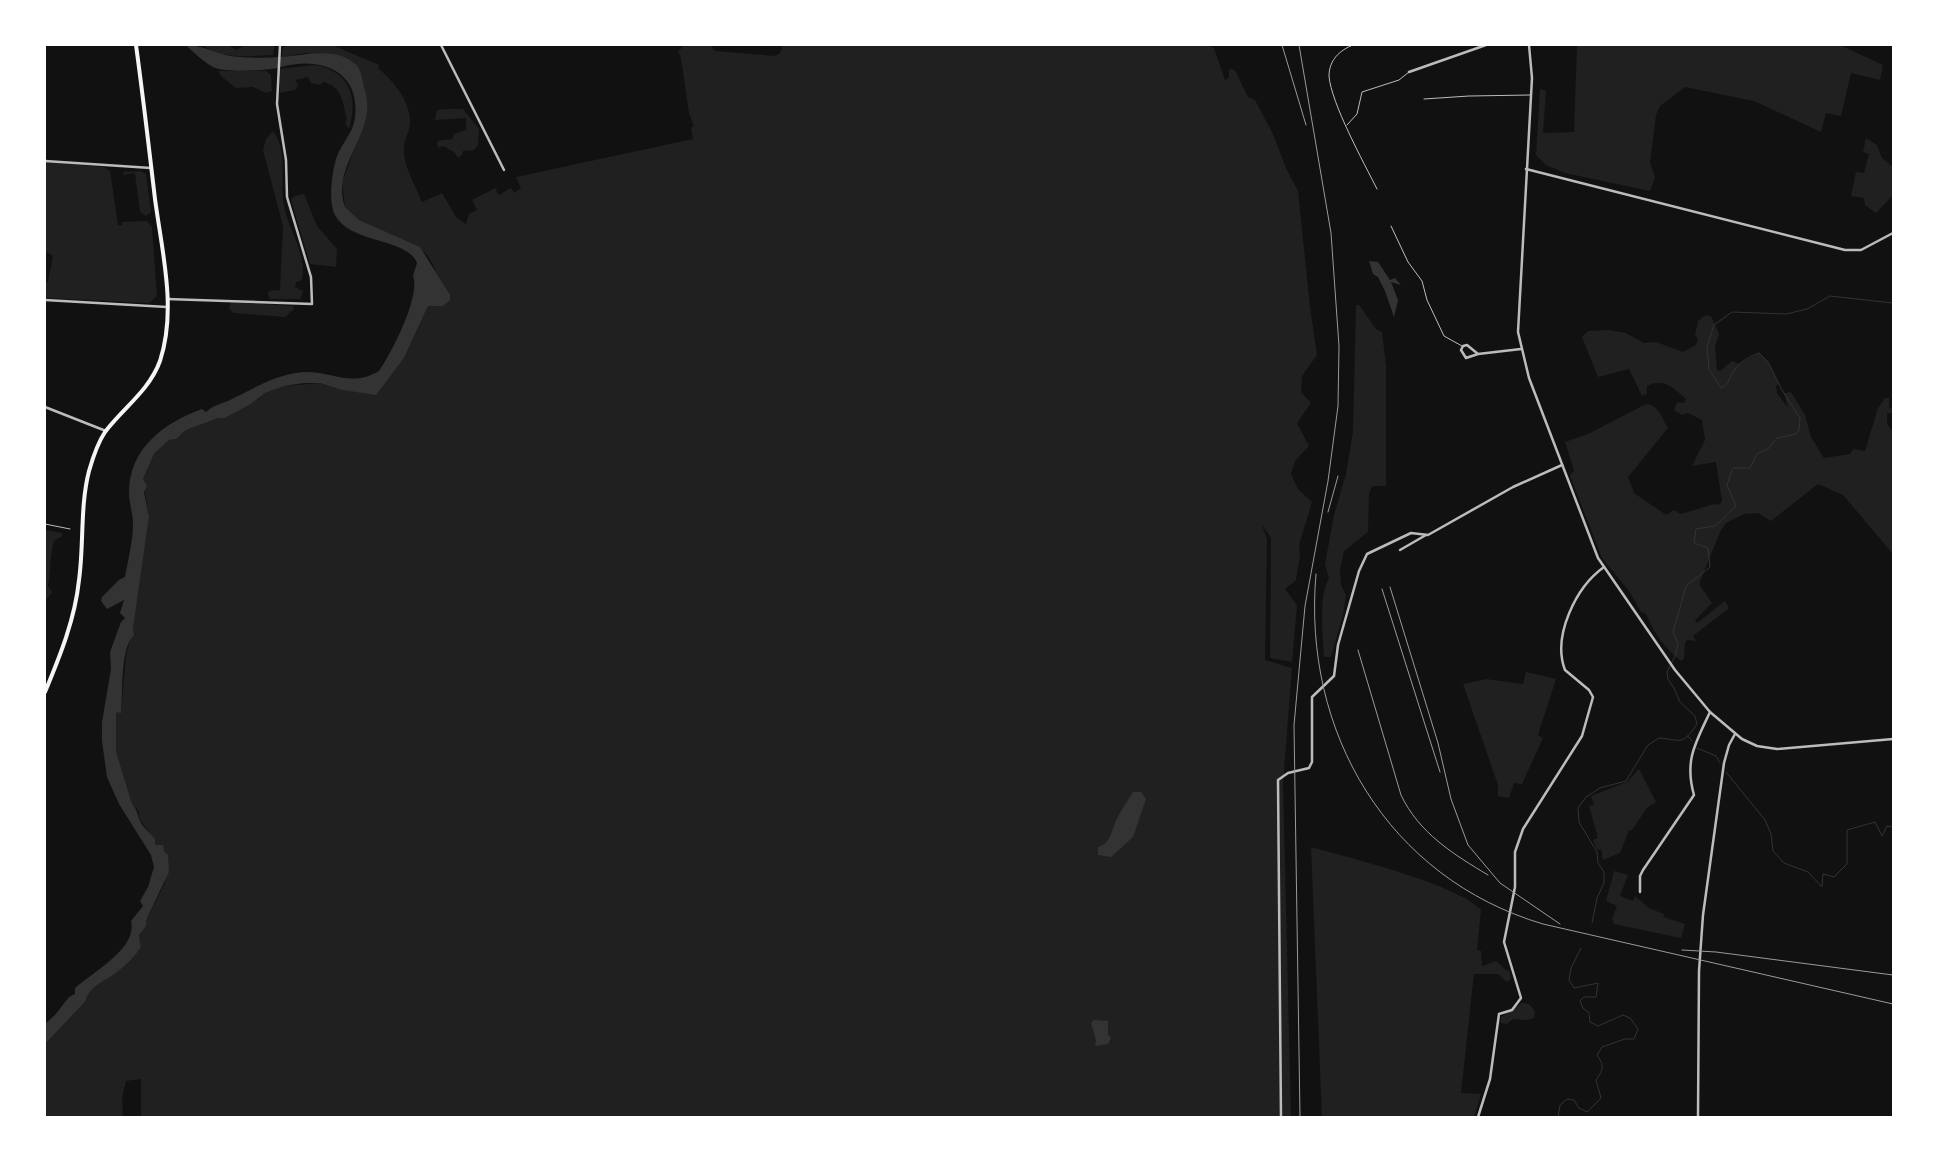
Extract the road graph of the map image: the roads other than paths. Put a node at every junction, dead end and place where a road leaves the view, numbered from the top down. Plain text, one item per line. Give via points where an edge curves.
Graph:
1 (136, 45) edge
2 (280, 45) edge
3 (441, 45) edge
4 (1353, 45) edge
5 (1486, 45) edge
6 (1529, 45) edge
7 (1409, 72) joint
8 (1531, 95) junction
9 (1424, 100) dead end
10 (1347, 126) junction
11 (45, 160) edge
12 (151, 168) junction
13 (1526, 169) junction
14 (504, 170) dead end
15 (1377, 189) dead end
16 (1391, 226) dead end
17 (1893, 233) edge
18 (167, 299) junction
19 (45, 300) edge
20 (168, 307) junction
21 (1463, 346) junction
22 (1521, 349) junction
23 (1478, 354) junction
24 (45, 407) edge
25 (106, 432) junction
26 (1562, 465) junction
27 (45, 524) edge
28 (70, 530) dead end
29 (1428, 535) junction
30 (1400, 550) dead end
31 (1604, 567) junction
32 (45, 692) edge
33 (1710, 712) junction
34 (1736, 734) junction
35 (1893, 739) edge
36 (1640, 892) dead end
37 (1281, 1117) edge
38 (1478, 1117) edge
39 (1698, 1117) edge

1 - 12 main road
2 - 18 street via 278,120 286,160 288,202 311,277 312,304
3 - 14 street
4 - 10 lane via 1338,52 1329,77
5 - 7 street
6 - 8 street
7 - 10 lane via 1399,80 1362,92 1357,114
8 - 9 lane
8 - 13 street
10 - 15 lane
11 - 12 street
12 - 18 main road
13 - 17 street via 1845,250 1861,250
13 - 22 street via 1517,322
16 - 21 lane via 1408,262 1422,281 1444,336
18 - 20 main road
19 - 20 street
20 - 25 main road via 165,341 156,369 139,396
21 - 23 street via 1473,347
21 - 23 street via 1462,354 1466,358
22 - 23 street
22 - 26 street
24 - 25 street
25 - 32 main road via 95,450 87,482 79,583 70,625
26 - 29 street via 1513,487
26 - 31 street via 1592,545
27 - 28 lane
29 - 30 street
29 - 37 street via 1411,533 1374,549 1362,563 1338,645 1334,676 1312,697 1312,762 1309,768 1288,773 1278,780
31 - 33 street via 1675,670
31 - 38 street via 1581,589 1566,625 1565,670 1593,697 1582,736 1518,840 1515,886 1504,942 1521,998 1512,1010 1500,1014 1490,1079
33 - 34 street
33 - 36 street via 1690,760 1694,795 1643,870
34 - 35 street via 1758,746 1777,750
34 - 39 street via 1724,763 1703,915 1698,971

